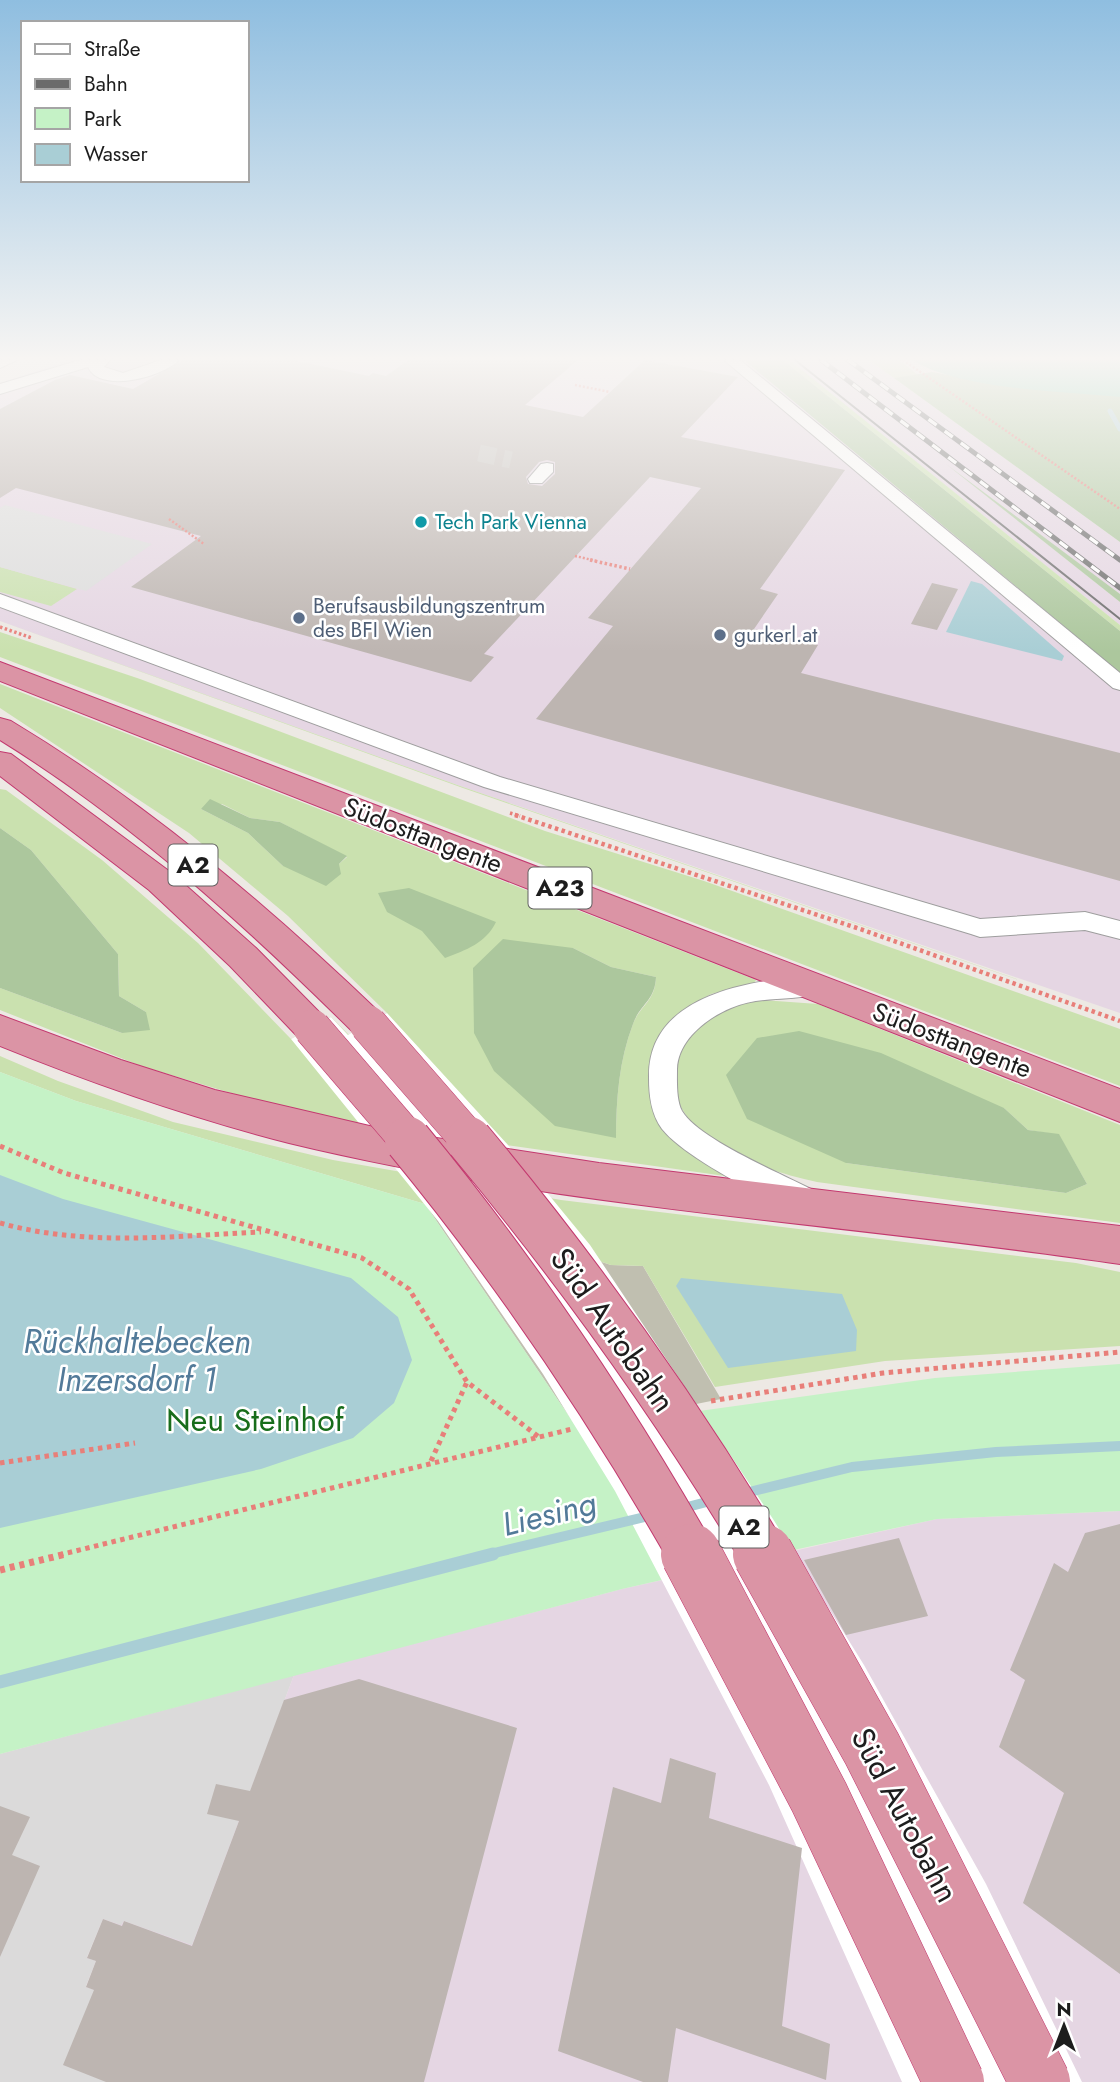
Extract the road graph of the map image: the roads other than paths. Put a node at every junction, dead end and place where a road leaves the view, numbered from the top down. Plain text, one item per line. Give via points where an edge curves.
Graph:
1 (848, 457) edge
2 (0, 600) edge
3 (0, 671) edge
4 (1120, 684) edge
5 (0, 727) edge
6 (0, 761) edge
7 (1120, 930) edge
8 (811, 986) junction
9 (0, 1030) edge
10 (1120, 1106) edge
11 (814, 1205) junction
12 (1120, 1245) edge
13 (954, 2082) edge
14 (1040, 2082) edge

1 - 4 street
2 - 7 street via 492,782 967,924 981,928 1085,921
3 - 8 highway, Südosttangente / A23
5 - 14 highway, Süd Autobahn / A2, bridge via 101,794 276,934 368,1024 520,1201 606,1314 700,1454 795,1612 907,1814
6 - 13 highway, Süd Autobahn / A2, bridge via 161,883 243,957 389,1114 473,1220 560,1341 739,1641 847,1849
8 - 10 highway, Südosttangente / A23
8 - 11 street via 758,989 696,1012 671,1042 662,1065 664,1100 674,1123 713,1151
9 - 11 highway via 137,1083 292,1126 503,1167
11 - 12 highway

